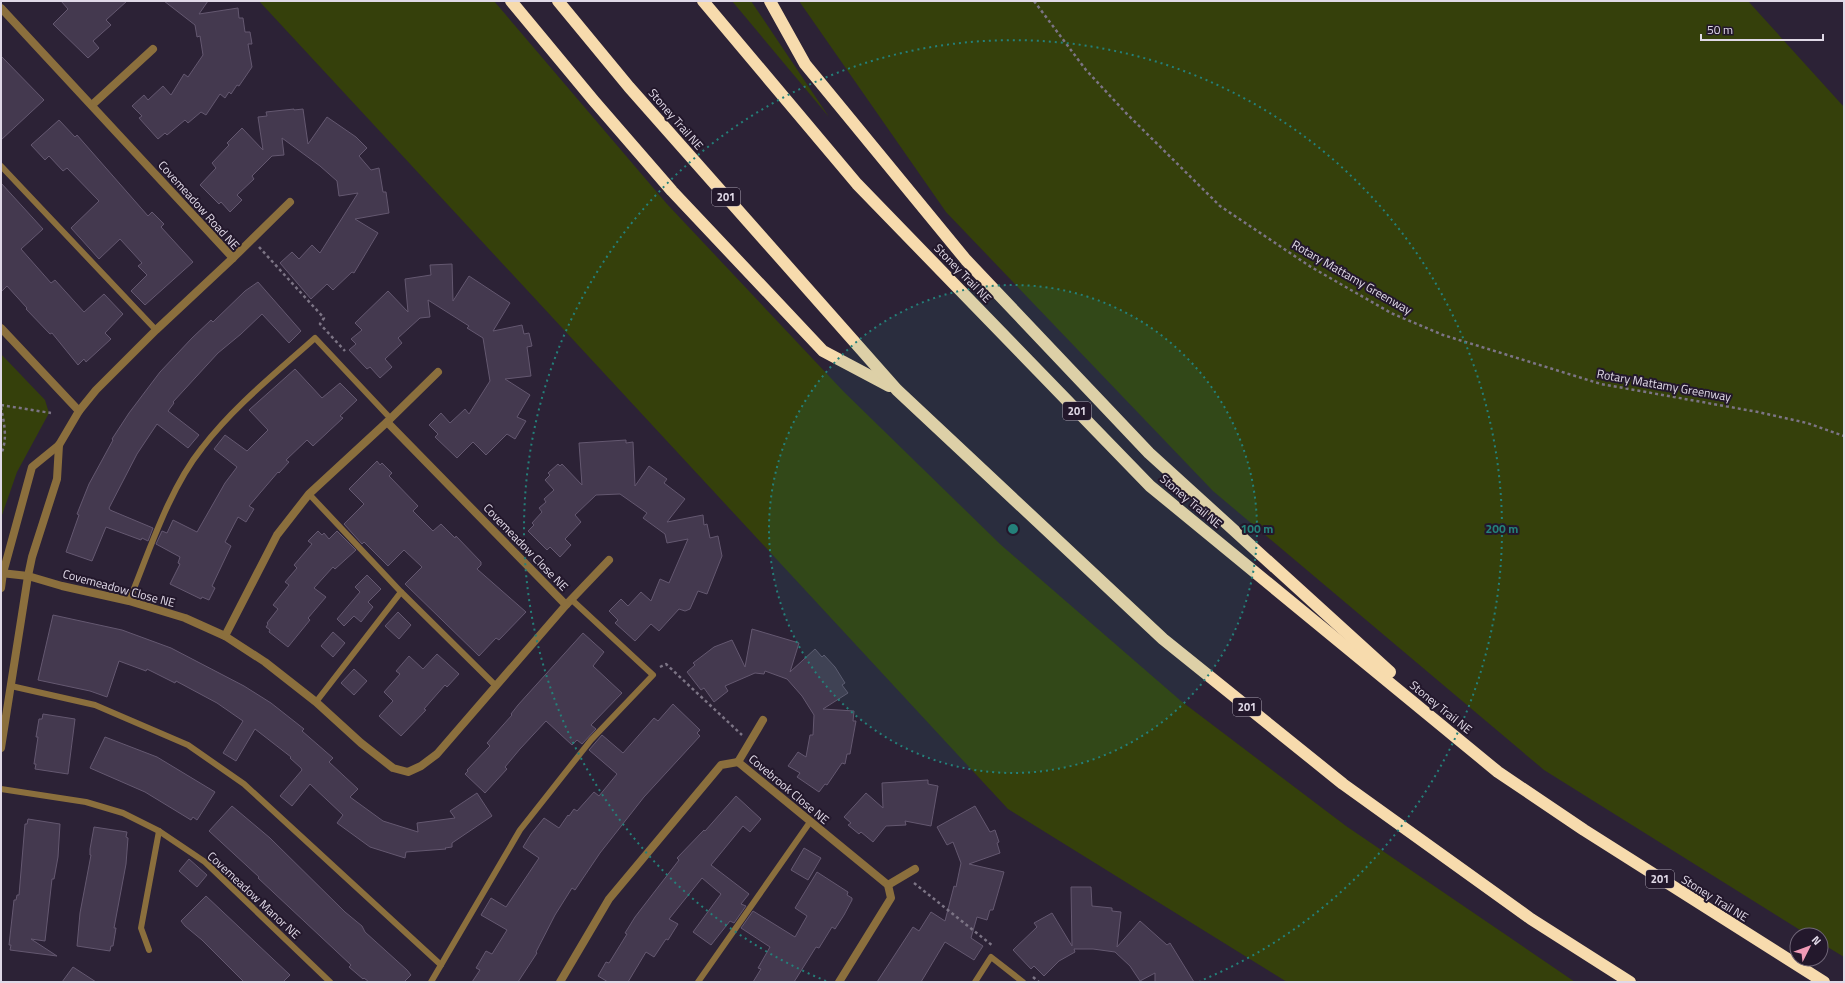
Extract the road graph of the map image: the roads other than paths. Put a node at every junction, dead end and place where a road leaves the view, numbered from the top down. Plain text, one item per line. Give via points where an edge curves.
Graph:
1 (511, 1) edge
2 (558, 1) edge
3 (703, 1) edge
4 (770, 1) edge
5 (1, 8) edge
6 (153, 49) dead end
7 (92, 105) junction
8 (1, 166) edge
9 (290, 202) dead end
10 (233, 258) junction
11 (1, 328) edge
12 (156, 330) junction
13 (438, 372) dead end
14 (897, 390) junction
15 (79, 411) junction
16 (389, 420) junction
17 (59, 445) junction
18 (309, 494) junction
19 (609, 560) dead end
20 (2, 573) edge
21 (28, 576) junction
22 (1, 588) edge
23 (400, 592) junction
24 (129, 601) junction
25 (569, 602) junction
26 (225, 636) junction
27 (11, 686) junction
28 (496, 686) junction
29 (316, 702) junction
30 (763, 720) dead end
31 (1, 748) edge
32 (738, 762) junction
33 (1498, 772) junction
34 (1, 789) edge
35 (810, 822) junction
36 (159, 831) junction
37 (915, 868) dead end
38 (888, 885) junction
39 (149, 950) dead end
40 (442, 965) junction
41 (330, 982) edge
42 (431, 982) edge
43 (560, 982) edge
44 (698, 982) edge
45 (839, 982) edge
46 (975, 982) edge
47 (1023, 982) edge
48 (1630, 982) edge
49 (1824, 982) edge

1 - 14 highway via 672,191 823,351
2 - 14 highway, Stoney Trail NE / 201 via 629,88
3 - 33 highway, Stoney Trail NE / 201 via 857,184 1150,486
4 - 33 highway via 805,64 966,260 1116,419 1149,453
5 - 7 street, Covemeadow Road NE
6 - 7 street
7 - 10 street, Covemeadow Road NE
8 - 12 lane
9 - 10 street
10 - 12 street, Covemeadow Road NE
11 - 15 street
12 - 15 street, Covemeadow Road NE via 96,390
13 - 16 street
14 - 48 highway, Stoney Trail NE / 201 via 1163,639 1343,784 1531,919
15 - 17 street, Covemeadow Road NE
16 - 18 street
16 - 24 lane via 315,338 235,409 201,448 176,490
16 - 25 street, Covemeadow Close NE
17 - 20 street, Covemeadow Road NE via 32,467
17 - 21 street, Covemeadow Road NE via 57,479
18 - 23 lane
18 - 26 street via 278,535
19 - 25 street
20 - 21 street, Covemeadow Close NE
20 - 22 street, Covemeadow Road NE
21 - 24 street, Covemeadow Close NE
21 - 27 street, Covemeadow Road NE
23 - 28 lane
23 - 29 lane
24 - 26 street, Covemeadow Close NE via 185,618
25 - 28 street, Covemeadow Close NE
25 - 40 lane via 653,675 591,740 520,830
26 - 29 street, Covemeadow Close NE via 265,662
27 - 31 street, Covemeadow Road NE
27 - 40 lane via 95,705 188,745 244,784
28 - 29 street, Covemeadow Close NE via 437,754 408,772 394,768 361,743
30 - 32 street
32 - 35 street, Covebrook Close NE
32 - 43 street, Covebrook Close NE via 721,765 609,899
33 - 49 highway, Stoney Trail NE / 201 via 1584,830
34 - 36 lane, Covemeadow Manor NE via 86,802 123,813
35 - 38 street, Covebrook Close NE
35 - 44 lane
36 - 39 lane via 141,928
36 - 41 lane, Covemeadow Manor NE via 206,862
37 - 38 street
38 - 45 street via 891,898
40 - 42 lane
46 - 47 lane via 991,958

